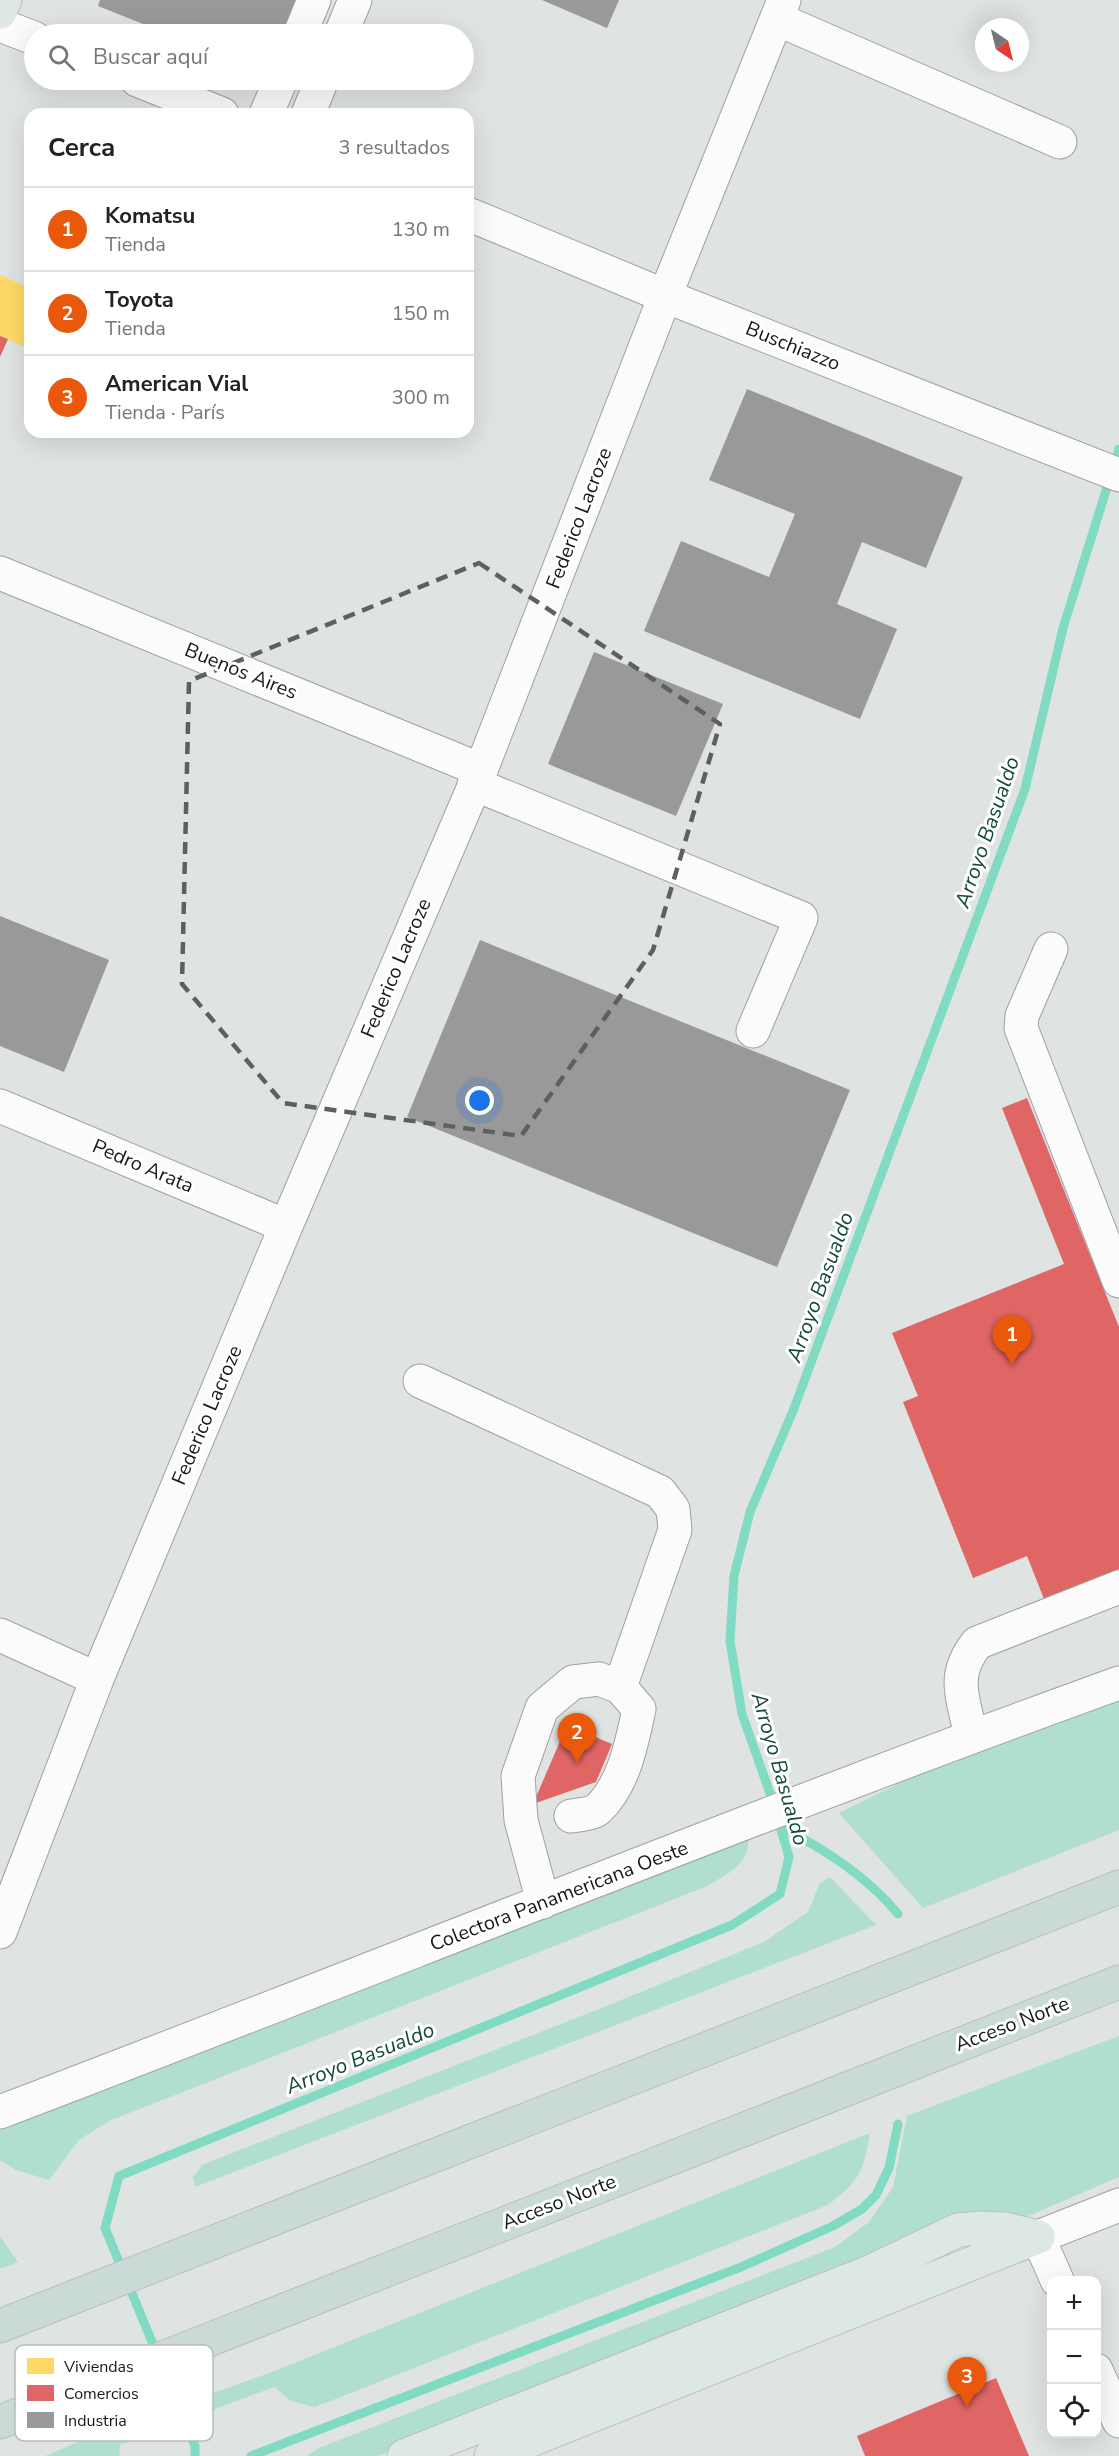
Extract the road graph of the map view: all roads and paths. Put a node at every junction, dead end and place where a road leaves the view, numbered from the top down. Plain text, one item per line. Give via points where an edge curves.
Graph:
1 (5, 0) edge
2 (314, 0) edge
3 (355, 0) edge
4 (780, 9) edge
5 (0, 12) edge
6 (304, 24) edge
7 (345, 24) edge
8 (0, 25) edge
9 (24, 34) edge
10 (161, 90) edge
11 (277, 90) edge
12 (318, 90) edge
13 (207, 108) edge
14 (269, 108) edge
15 (310, 108) edge
16 (1060, 142) dead end
17 (474, 216) edge
18 (665, 296) junction
19 (1119, 475) edge
20 (0, 573) edge
21 (478, 777) junction
22 (1051, 949) dead end
23 (753, 1031) dead end
24 (0, 1106) edge
25 (286, 1226) junction
26 (1119, 1281) edge
27 (420, 1381) dead end
28 (1119, 1587) edge
29 (0, 1635) edge
30 (97, 1679) junction
31 (1119, 1683) edge
32 (620, 1687) junction
33 (971, 1737) junction
34 (571, 1816) dead end
35 (1119, 1887) edge
36 (543, 1902) junction
37 (0, 1932) edge
38 (1119, 1982) edge
39 (0, 2112) edge
40 (1119, 2205) edge
41 (1038, 2237) junction
42 (1055, 2276) edge
43 (0, 2326) edge
44 (195, 2345) edge
45 (1101, 2381) edge
46 (15, 2416) edge
47 (1119, 2421) edge
48 (0, 2422) edge
49 (404, 2456) edge
50 (491, 2456) edge

1 - 5 main road
2 - 6 street
3 - 7 street
4 - 16 street
4 - 18 street, Federico Lacroze
8 - 9 street
10 - 13 street
11 - 14 street
12 - 15 street
17 - 18 street, Buschiazzo
18 - 19 street, Buschiazzo
18 - 21 street, Federico Lacroze
20 - 21 street, Buenos Aires
21 - 23 street, Buenos Aires via 801,918
21 - 25 street, Federico Lacroze
22 - 26 street via 1022,1016 1021,1028
24 - 25 street, Pedro Arata
25 - 30 street, Federico Lacroze
27 - 32 street via 660,1492 673,1509 675,1530
28 - 33 street via 977,1643 966,1657 960,1677
29 - 30 street
30 - 37 street, Federico Lacroze
31 - 33 street, Colectora Panamericana Oeste
32 - 34 street via 639,1709 632,1747 613,1789 596,1810
32 - 36 street via 599,1679 573,1682 542,1708 518,1776 521,1820
33 - 36 street, Colectora Panamericana Oeste
35 - 43 highway
36 - 39 street, Colectora Panamericana Oeste
38 - 44 highway, Acceso Norte
40 - 41 street
41 - 42 street
41 - 49 main road via 1005,2229 958,2230 872,2271
41 - 50 main road
45 - 47 street
46 - 48 highway, Acceso Norte

